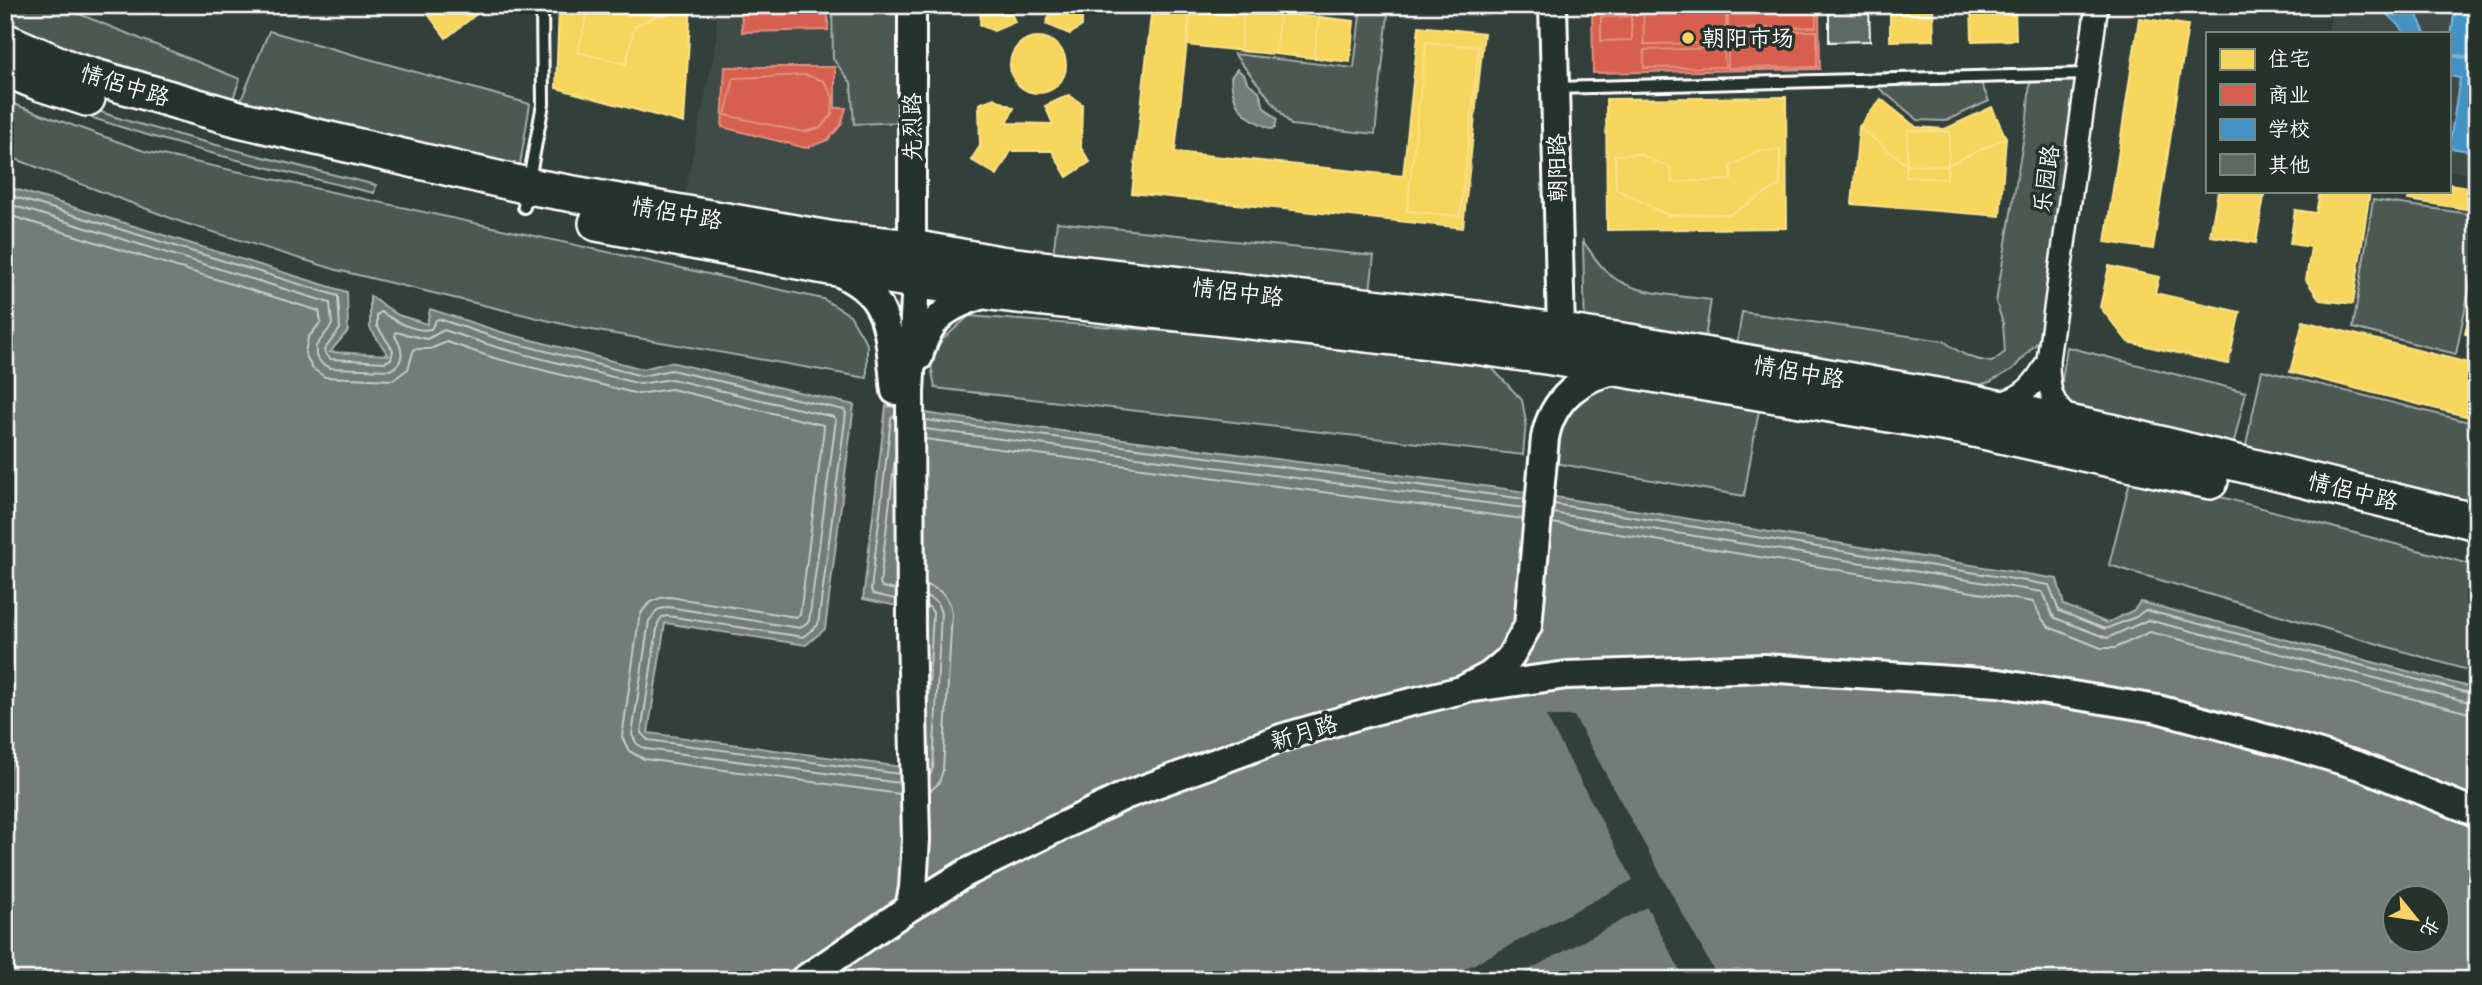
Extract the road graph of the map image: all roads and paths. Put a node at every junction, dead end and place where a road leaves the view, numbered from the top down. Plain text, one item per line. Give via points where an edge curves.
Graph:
1 (542, 5) edge
2 (912, 5) edge
3 (1553, 5) edge
4 (2097, 5) edge
5 (5, 41) edge
6 (5, 68) edge
7 (2087, 74) junction
8 (1555, 88) junction
9 (526, 197) junction
10 (830, 267) junction
11 (909, 268) junction
12 (992, 292) junction
13 (1561, 331) junction
14 (2048, 360) junction
15 (1626, 370) junction
16 (903, 391) junction
17 (1989, 406) junction
18 (2085, 426) junction
19 (2477, 522) edge
20 (2477, 544) edge
21 (1462, 690) junction
22 (2477, 813) edge
23 (909, 908) junction
24 (870, 935) junction
25 (803, 980) edge

1 - 9 lane via 543,104
2 - 11 street, 先烈路
3 - 8 street, 朝阳路
4 - 7 street, 乐园路
5 - 9 highway, 情侶中路 via 74,71
6 - 9 highway, 情侶中路 via 142,116 388,177
7 - 8 lane
7 - 14 street, 乐园路
8 - 13 street, 朝阳路
9 - 10 highway, 情侶中路
9 - 11 highway, 情侶中路 via 834,240
10 - 11 highway, 情侶中路
10 - 16 street via 874,298
11 - 12 highway, 情侶中路
11 - 13 highway, 情侶中路 via 999,264
11 - 16 street, 先烈路
12 - 15 highway, 情侶中路 via 1474,346
12 - 16 street via 959,302 934,322
13 - 17 highway, 情侶中路
14 - 17 street via 2025,393
14 - 18 street via 2052,400 2066,416
15 - 20 highway, 情侶中路 via 1960,426
15 - 21 street, 新月路 via 1581,383 1555,409 1545,438 1528,626 1509,659
16 - 23 street via 916,839
16 - 24 street via 895,658 903,856 895,895
17 - 18 highway, 情侶中路
18 - 19 highway, 情侶中路
21 - 22 street via 1567,675 1764,668 1998,683 2158,709 2360,766
21 - 23 street, 新月路 via 1284,737 1124,796 966,873
23 - 24 street, 新月路
24 - 25 street, 新月路

